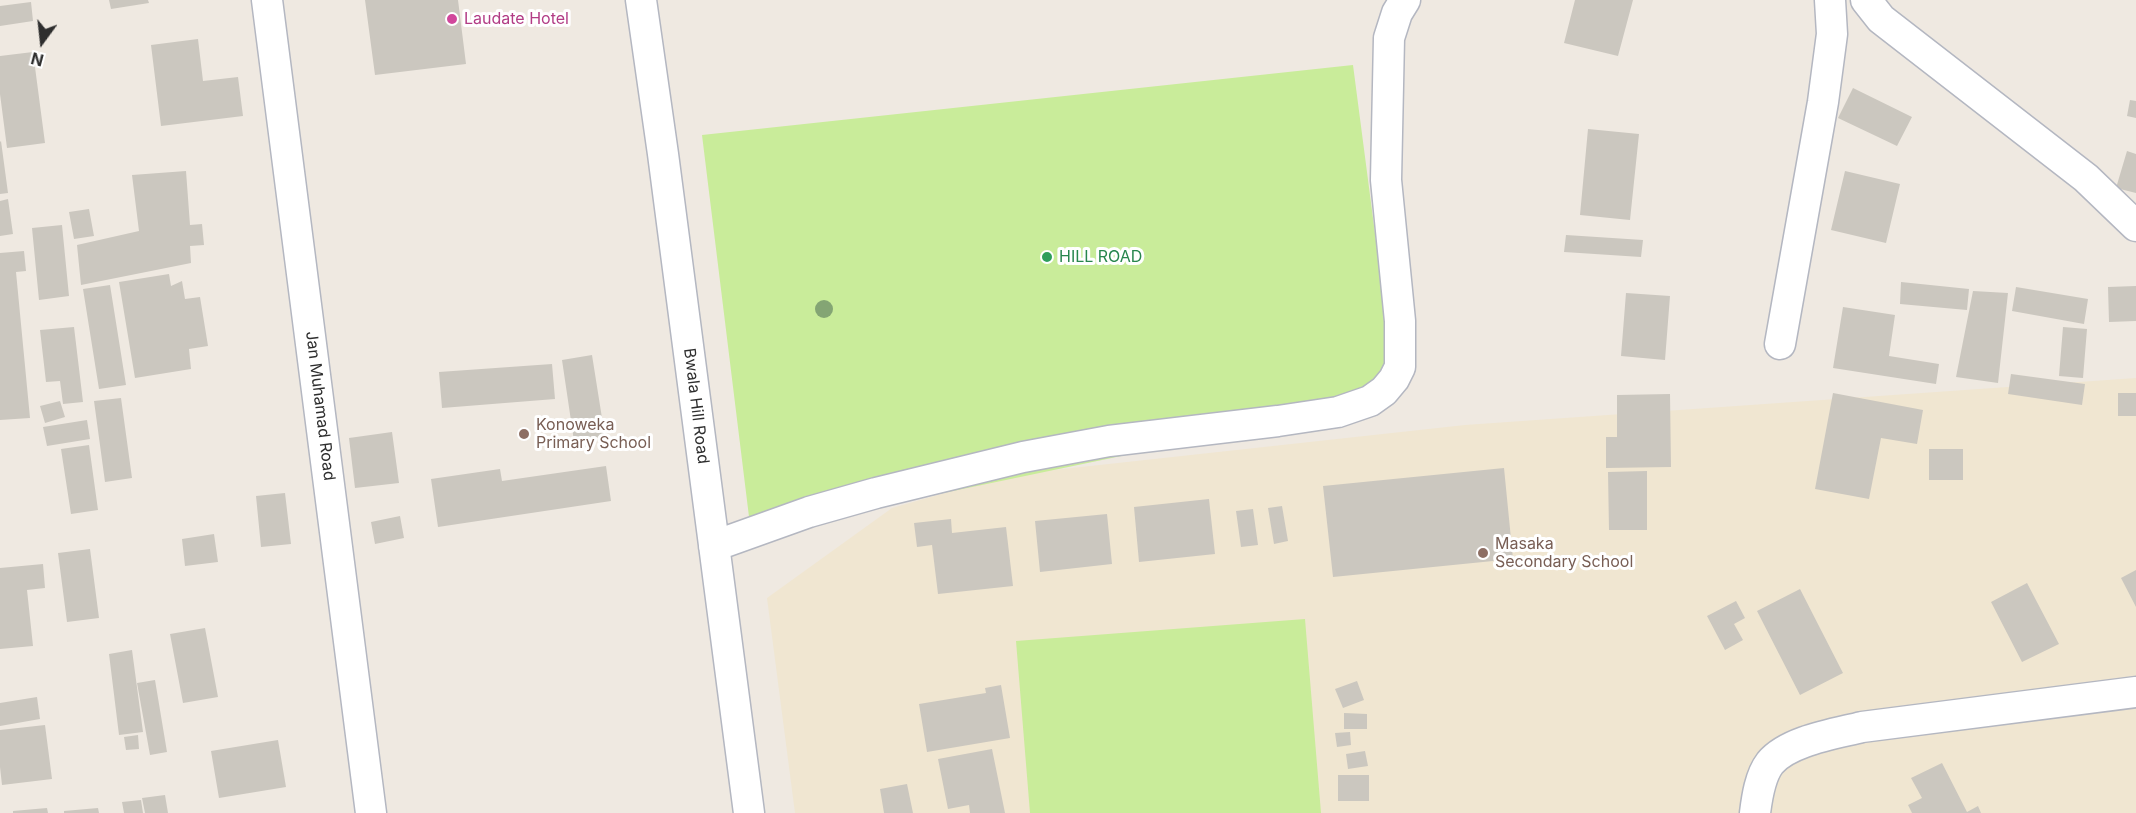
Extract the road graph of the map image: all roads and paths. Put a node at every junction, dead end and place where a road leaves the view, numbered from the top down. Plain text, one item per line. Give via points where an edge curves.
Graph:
1 (641, 0) edge
2 (1405, 0) edge
3 (1830, 0) edge
4 (1866, 0) edge
5 (270, 3) edge
6 (2136, 226) edge
7 (1780, 344) dead end
8 (714, 546) junction
9 (2136, 692) edge
10 (371, 813) edge
11 (749, 813) edge
12 (1755, 813) edge

1 - 8 street, Bwala Hill Road
2 - 8 street via 1389,38 1386,168 1400,321 1400,367 1384,391 1370,401 1338,412 1109,441 1023,457 809,512
3 - 7 street via 1832,34 1823,102
4 - 6 street via 1881,19 2086,177
5 - 10 street, Jan Muhamad Road
8 - 11 street, Bwala Hill Road
9 - 12 street via 1862,727 1824,737 1785,750 1769,764

